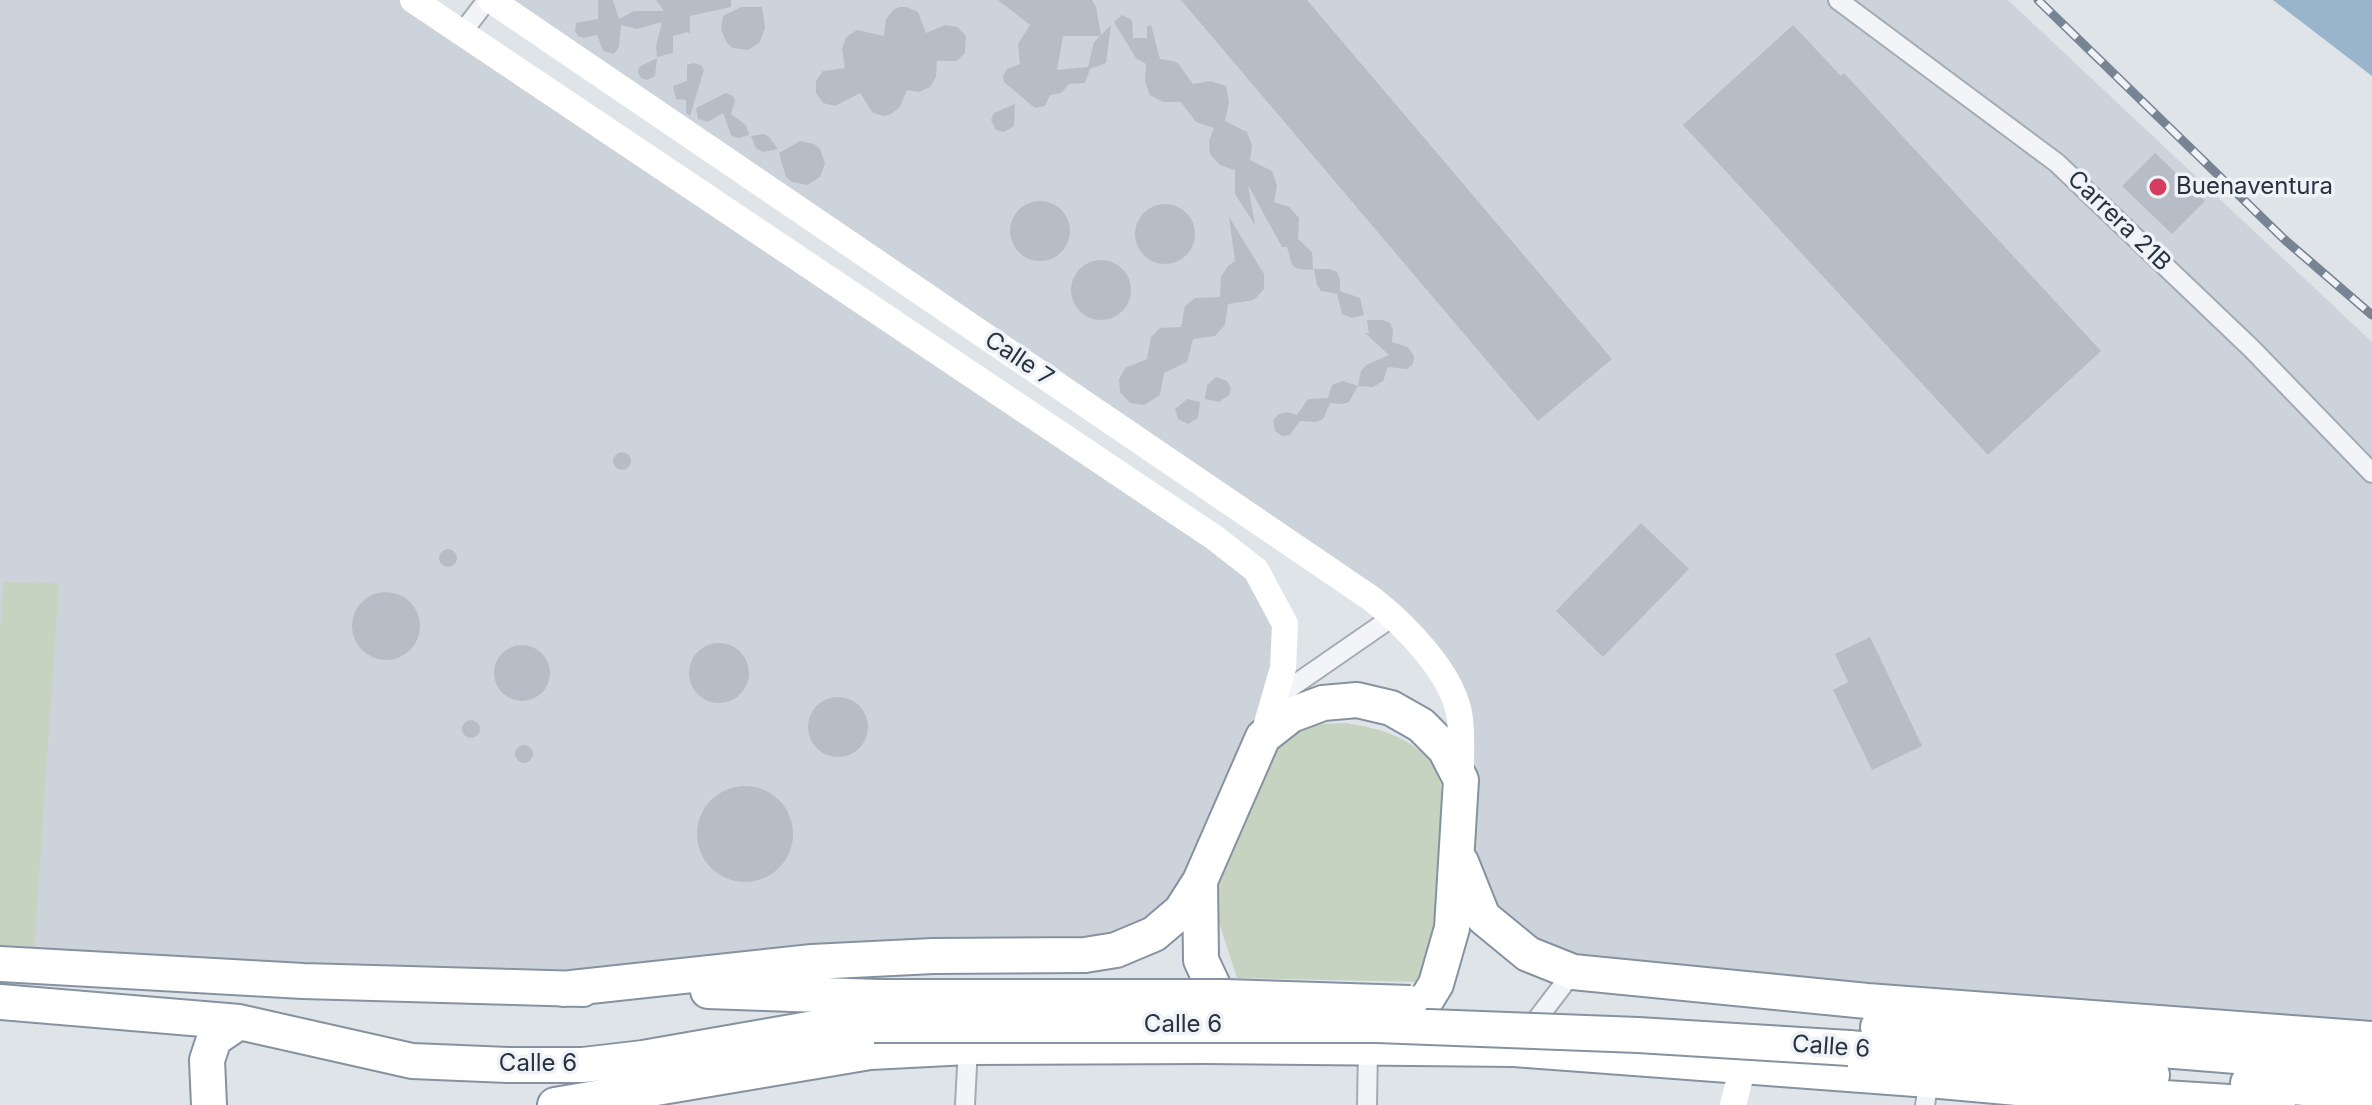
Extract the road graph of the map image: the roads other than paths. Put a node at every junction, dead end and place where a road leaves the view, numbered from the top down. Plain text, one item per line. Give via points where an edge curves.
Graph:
1 (413, 0) edge
2 (489, 0) edge
3 (1838, 0) edge
4 (461, 34) junction
5 (2372, 473) edge
6 (1394, 616) junction
7 (1274, 699) junction
8 (1263, 737) junction
9 (1461, 780) junction
10 (1458, 857) junction
11 (1200, 881) junction
12 (0, 964) edge
13 (1573, 972) junction
14 (562, 989) junction
15 (0, 1002) edge
16 (0, 1009) edge
17 (876, 1011) junction
18 (239, 1022) junction
19 (1850, 1037) junction
20 (2372, 1039) edge
21 (968, 1047) junction
22 (1242, 1047) junction
23 (1383, 1048) junction
24 (1514, 1049) junction
25 (412, 1061) junction
26 (1743, 1066) junction
27 (2372, 1067) edge
28 (1927, 1092) edge
29 (2372, 1094) edge
30 (602, 1096) junction
31 (2048, 1098) edge
32 (209, 1105) edge
33 (555, 1105) edge
34 (965, 1105) edge
35 (1367, 1105) edge
36 (1733, 1105) edge
37 (2278, 1105) edge

1 - 4 main road, Calle 7
2 - 4 street
2 - 6 main road, Calle 7
3 - 5 street, Carrera 21B via 2057,163 2252,349
4 - 7 main road, Calle 7 via 1256,570 1285,624 1283,668
6 - 7 street
6 - 9 main road, Calle 7 via 1441,670 1460,716
7 - 8 main road, Calle 7
8 - 9 highway via 1291,715 1323,703 1357,700 1391,708 1421,725 1445,749
8 - 11 highway
9 - 10 highway
10 - 13 highway via 1483,917 1528,954
10 - 23 highway via 1452,928 1436,984
11 - 14 highway via 1181,911 1154,934 1102,953 812,962
11 - 22 highway via 1201,960
12 - 14 highway, Calle 6
12 - 15 highway
13 - 20 highway via 1867,1001
13 - 24 street
14 - 17 highway, Calle 6 via 658,989
15 - 16 highway
15 - 18 highway, Calle 6
17 - 19 highway, Calle 6, bridge
17 - 25 highway, Calle 6 via 809,1029 583,1065
18 - 25 highway, Calle 6
18 - 32 highway via 214,1039 207,1060
19 - 27 highway, Calle 6
19 - 29 highway, Calle 6
21 - 22 highway
21 - 30 highway via 870,1052
21 - 34 street
22 - 23 highway
23 - 24 highway
23 - 35 street
24 - 26 highway
25 - 30 highway via 491,1080
26 - 28 highway
26 - 36 main road
28 - 31 highway
30 - 33 highway
31 - 37 highway

